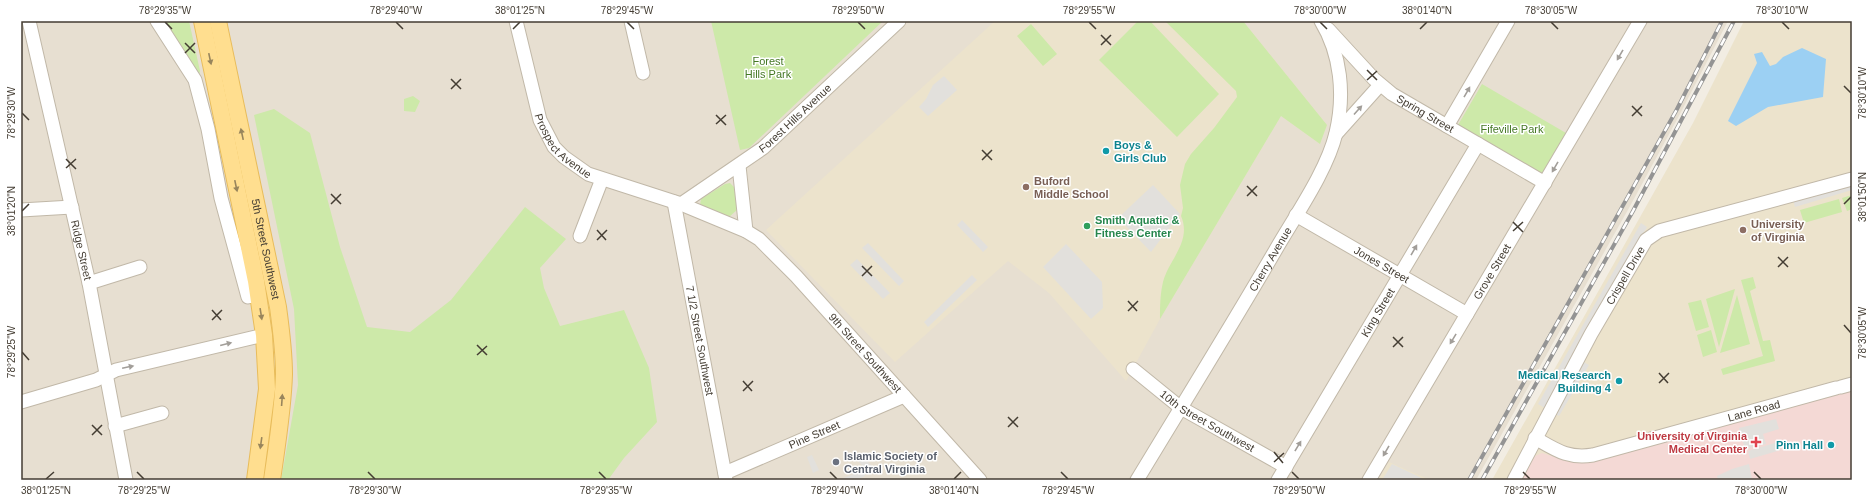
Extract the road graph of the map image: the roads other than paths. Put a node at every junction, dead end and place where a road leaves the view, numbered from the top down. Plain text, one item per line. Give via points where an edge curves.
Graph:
1 (29, 21) edge
2 (157, 21) edge
3 (202, 21) edge
4 (218, 21) edge
5 (516, 21) edge
6 (631, 21) edge
7 (899, 21) edge
8 (1508, 21) edge
9 (1640, 21) edge
10 (1322, 22) edge
11 (643, 73) dead end
12 (1380, 85) junction
13 (232, 86) junction
14 (216, 90) junction
15 (1447, 126) junction
16 (1335, 134) junction
17 (1478, 144) junction
18 (739, 166) junction
19 (602, 179) junction
20 (1852, 179) edge
21 (1545, 183) junction
22 (678, 203) junction
23 (72, 207) junction
24 (21, 210) edge
25 (242, 213) junction
26 (1296, 215) junction
27 (226, 217) junction
28 (746, 231) junction
29 (580, 236) dead end
30 (140, 266) dead end
31 (1400, 275) junction
32 (89, 283) junction
33 (258, 295) junction
34 (1467, 314) junction
35 (264, 335) junction
36 (1133, 369) dead end
37 (106, 375) junction
38 (1843, 386) edge
39 (904, 396) junction
40 (21, 402) edge
41 (1181, 408) junction
42 (162, 413) dead end
43 (115, 426) junction
44 (1535, 438) junction
45 (1286, 467) junction
46 (726, 477) edge
47 (126, 480) edge
48 (255, 480) edge
49 (272, 480) edge
50 (980, 480) edge
51 (1137, 480) edge
52 (1278, 480) edge
53 (1369, 480) edge
54 (1514, 480) edge

1 - 23 street, Ridge Street
2 - 27 street, 5th Street Southwest via 195,80
3 -> 14 main road, 5th Street Southwest
4 - 13 main road, 5th Street Southwest
5 - 19 street, Prospect Avenue via 534,98 546,134 554,147 575,166
6 - 11 street
7 - 18 street, Forest Hills Avenue via 763,148
15 -> 8 street
9 -> 21 street, Grove Street
10 - 12 street, Spring Street
10 - 16 street, Cherry Avenue via 1334,49 1340,81 1341,102
12 - 15 street, Spring Street
16 -> 12 street
13 - 14 street
49 -> 13 main road, 5th Street Southwest via 284,373 282,337
14 -> 25 main road, 5th Street Southwest
15 - 17 street, Spring Street
16 - 26 street, Cherry Avenue via 1322,168
17 - 21 street, Spring Street
31 -> 17 street, King Street
18 - 22 street, Forest Hills Avenue
18 - 28 street
19 - 22 street, Prospect Avenue
19 - 29 street
20 - 44 street, Crispell Drive via 1718,214 1651,235 1642,245
21 - 34 street, Grove Street
22 - 28 street, 9th Street Southwest
22 - 46 street, 7 1/2 Street Southwest
23 - 24 street
23 - 32 street, Ridge Street
25 - 27 street, 5th Street Southwest
25 - 33 main road, 5th Street Southwest
26 - 31 street, Jones Street
26 - 41 street, Cherry Avenue
27 - 33 street, 5th Street Southwest via 248,297
28 - 39 street, 9th Street Southwest via 759,239 796,276
30 - 32 street
31 - 34 street, Jones Street
45 -> 31 street, King Street
32 - 37 street, Ridge Street
33 -> 35 main road, 5th Street Southwest
34 -> 53 street, Grove Street
37 -> 35 street via 116,370
35 -> 48 main road, 5th Street Southwest via 267,389
36 - 41 street, 10th Street Southwest
37 - 40 street
37 - 43 street, Ridge Street
38 - 44 street, Lane Road via 1593,455 1580,457 1564,454
39 - 46 street, Pine Street
39 - 50 street, 9th Street Southwest
41 - 45 street, 10th Street Southwest
41 - 51 street, Cherry Avenue
42 - 43 street
43 - 47 street, Ridge Street
44 - 54 street, Crispell Drive
45 - 52 street, King Street

